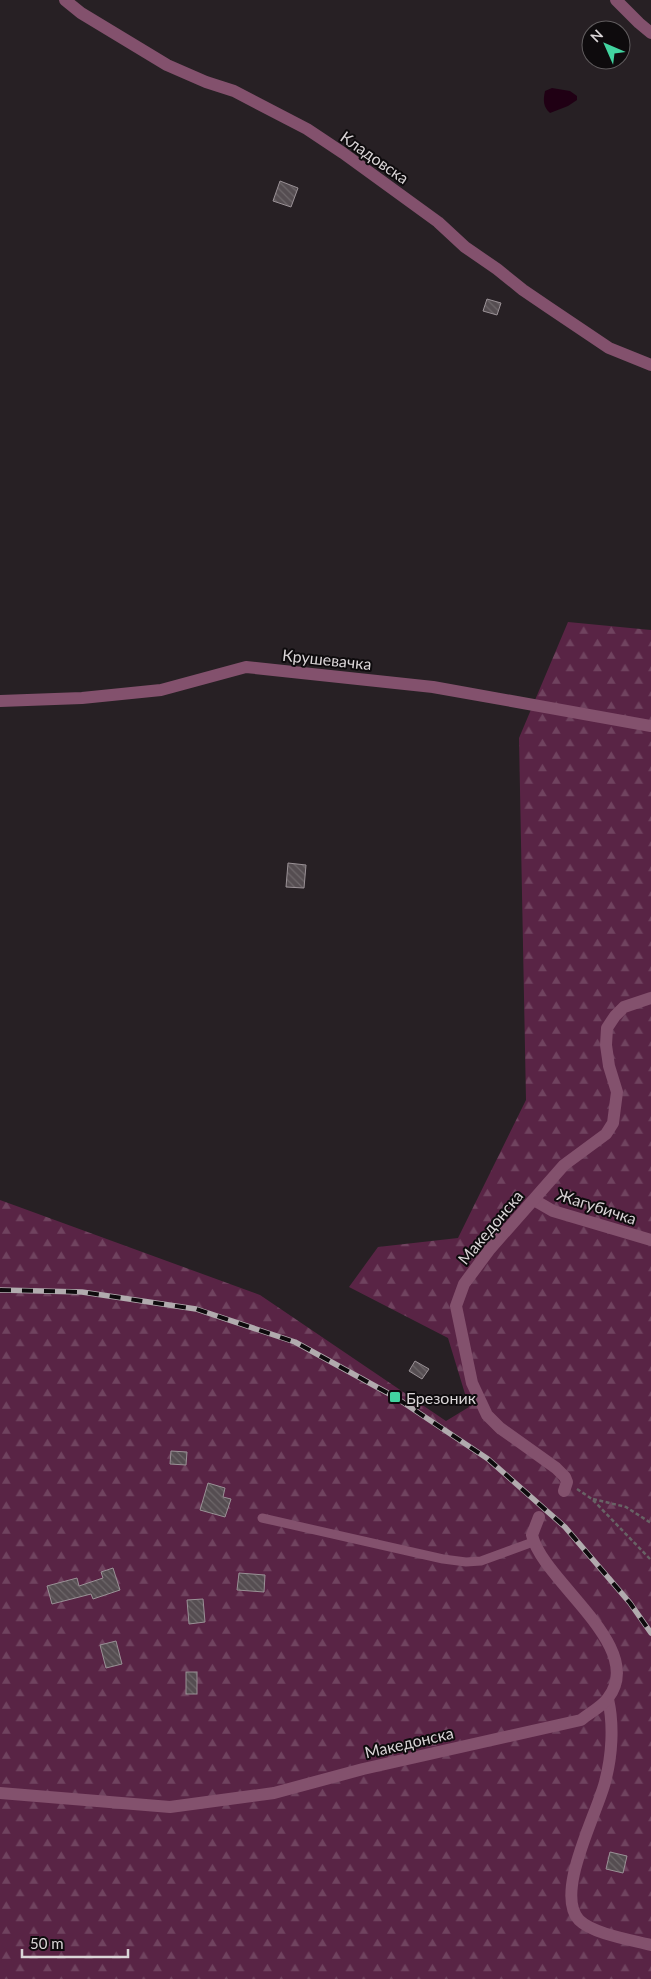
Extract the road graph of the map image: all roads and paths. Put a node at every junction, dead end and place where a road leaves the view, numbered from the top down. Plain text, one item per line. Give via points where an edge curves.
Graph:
1 (65, 0) edge
2 (616, 0) edge
3 (651, 33) edge
4 (651, 365) edge
5 (0, 701) edge
6 (651, 726) edge
7 (651, 998) edge
8 (534, 1200) junction
9 (651, 1240) edge
10 (566, 1487) joint
11 (592, 1499) junction
12 (539, 1517) dead end
13 (262, 1518) dead end
14 (651, 1523) edge
15 (533, 1542) junction
16 (651, 1560) edge
17 (608, 1699) junction
18 (0, 1793) edge
19 (651, 1945) edge

1 - 4 street, Кладовска via 81,14 167,65 234,91 307,129 438,222 465,247 548,308 610,348
2 - 3 street
5 - 6 street, Крушевачка via 82,698 161,690 246,667 434,687
7 - 8 street, Македонска via 624,1007 607,1028 609,1066 617,1092 613,1123 606,1134 564,1165
8 - 9 street, Жагубичка via 553,1211
8 - 10 street, Македонска via 464,1284 456,1306 472,1383 487,1415 565,1476
10 - 11 path
11 - 14 path via 626,1506
11 - 16 path
12 - 15 street
13 - 15 lane via 466,1562 481,1561
15 - 17 street via 599,1627 618,1664 615,1684
17 - 18 street, Македонска via 581,1720 363,1769 274,1793 170,1807
17 - 19 street via 611,1751 605,1783 573,1877 571,1901 573,1912 591,1929

